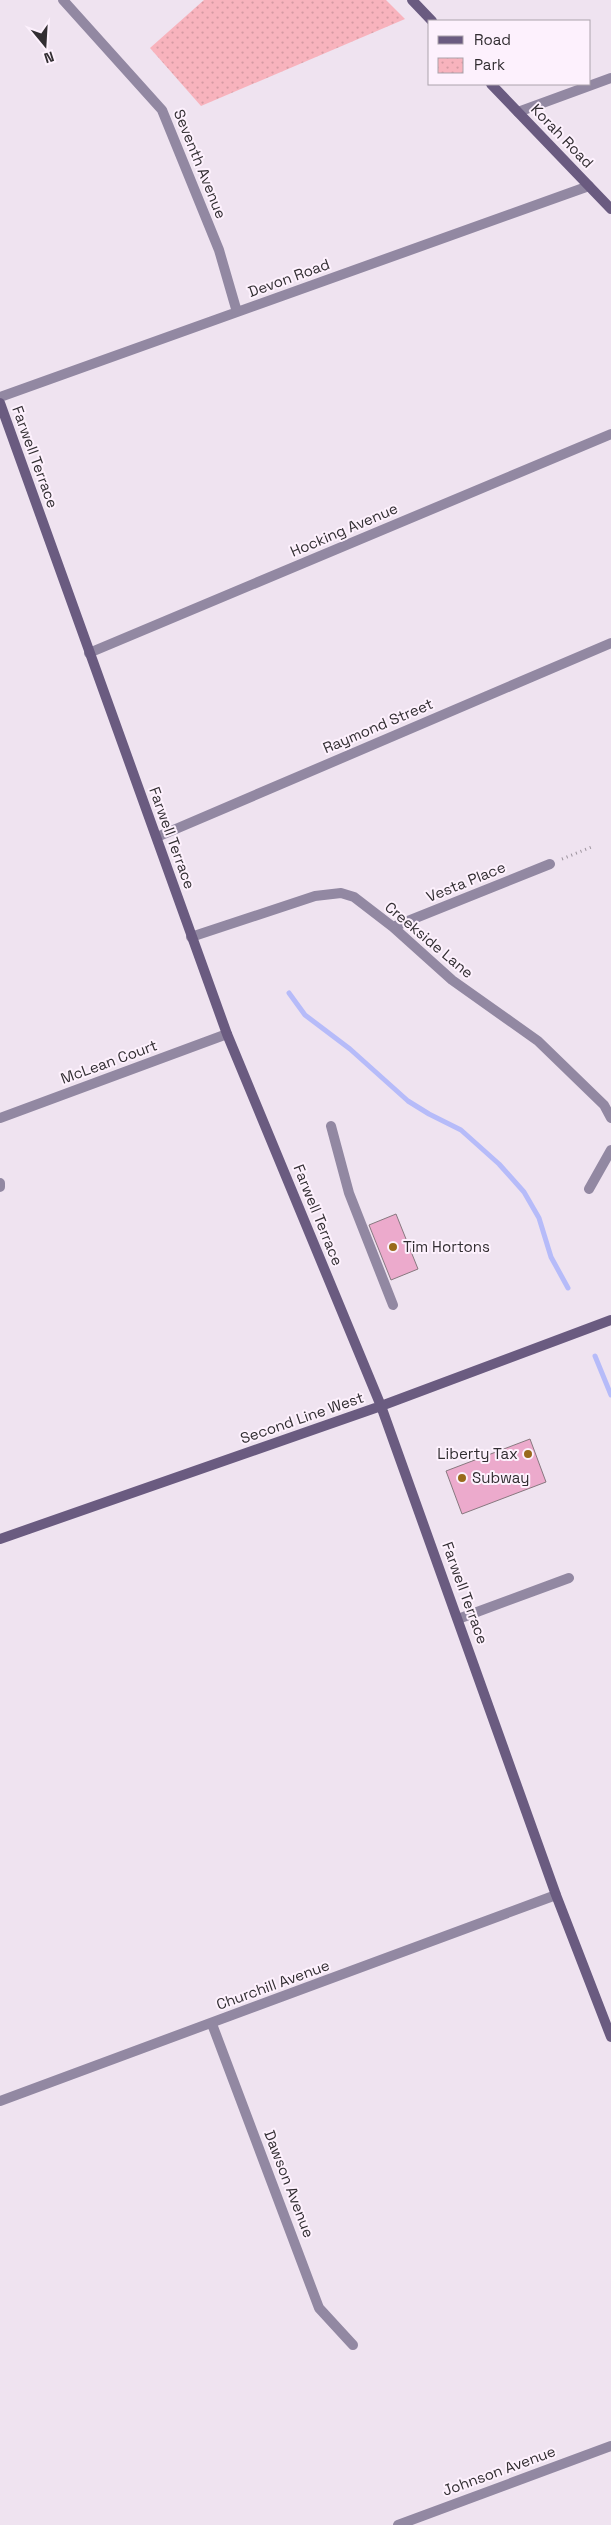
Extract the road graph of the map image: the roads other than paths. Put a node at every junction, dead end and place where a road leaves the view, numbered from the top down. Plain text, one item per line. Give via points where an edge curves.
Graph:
1 (63, 0) edge
2 (412, 0) edge
3 (431, 20) edge
4 (611, 78) edge
5 (492, 85) edge
6 (518, 112) junction
7 (588, 186) junction
8 (611, 209) edge
9 (237, 312) junction
10 (0, 397) edge
11 (0, 403) edge
12 (611, 434) edge
13 (611, 643) edge
14 (89, 653) junction
15 (157, 837) junction
16 (550, 864) road end
17 (393, 927) junction
18 (191, 937) junction
19 (227, 1034) junction
20 (0, 1118) edge
21 (611, 1118) edge
22 (331, 1126) dead end
23 (611, 1150) edge
24 (0, 1183) edge
25 (0, 1187) edge
26 (589, 1189) dead end
27 (393, 1305) dead end
28 (611, 1320) edge
29 (381, 1406) junction
30 (0, 1539) edge
31 (569, 1578) dead end
32 (458, 1619) junction
33 (556, 1895) junction
34 (212, 2024) junction
35 (611, 2037) edge
36 (0, 2101) edge
37 (353, 2345) dead end
38 (611, 2446) edge
39 (398, 2525) edge

1 - 9 street, Seventh Avenue via 162,110 219,250
2 - 3 street
4 - 6 street
5 - 6 street, Korah Road
6 - 7 street, Korah Road
7 - 8 street, Korah Road
7 - 9 street, Devon Road
9 - 10 street, Devon Road
11 - 14 street, Farwell Terrace
12 - 14 street, Hocking Avenue
13 - 15 street, Raymond Street
14 - 15 street, Farwell Terrace
15 - 18 street, Farwell Terrace
16 - 17 street, Vesta Place
17 - 18 street, Creekside Lane via 354,897 342,893 315,896
17 - 21 street, Creekside Lane via 452,980 538,1041 604,1105
18 - 19 street, Farwell Terrace
19 - 20 street, McLean Court
19 - 29 street, Farwell Terrace
22 - 27 street via 349,1193
23 - 26 street
24 - 25 street
28 - 29 street, Second Line West
29 - 30 street, Second Line West
29 - 32 street, Farwell Terrace
31 - 32 street
32 - 33 street, Farwell Terrace
33 - 34 street, Churchill Avenue
33 - 35 street, Farwell Terrace
34 - 36 street, Churchill Avenue
34 - 37 street, Dawson Avenue via 319,2308
38 - 39 street, Johnson Avenue

